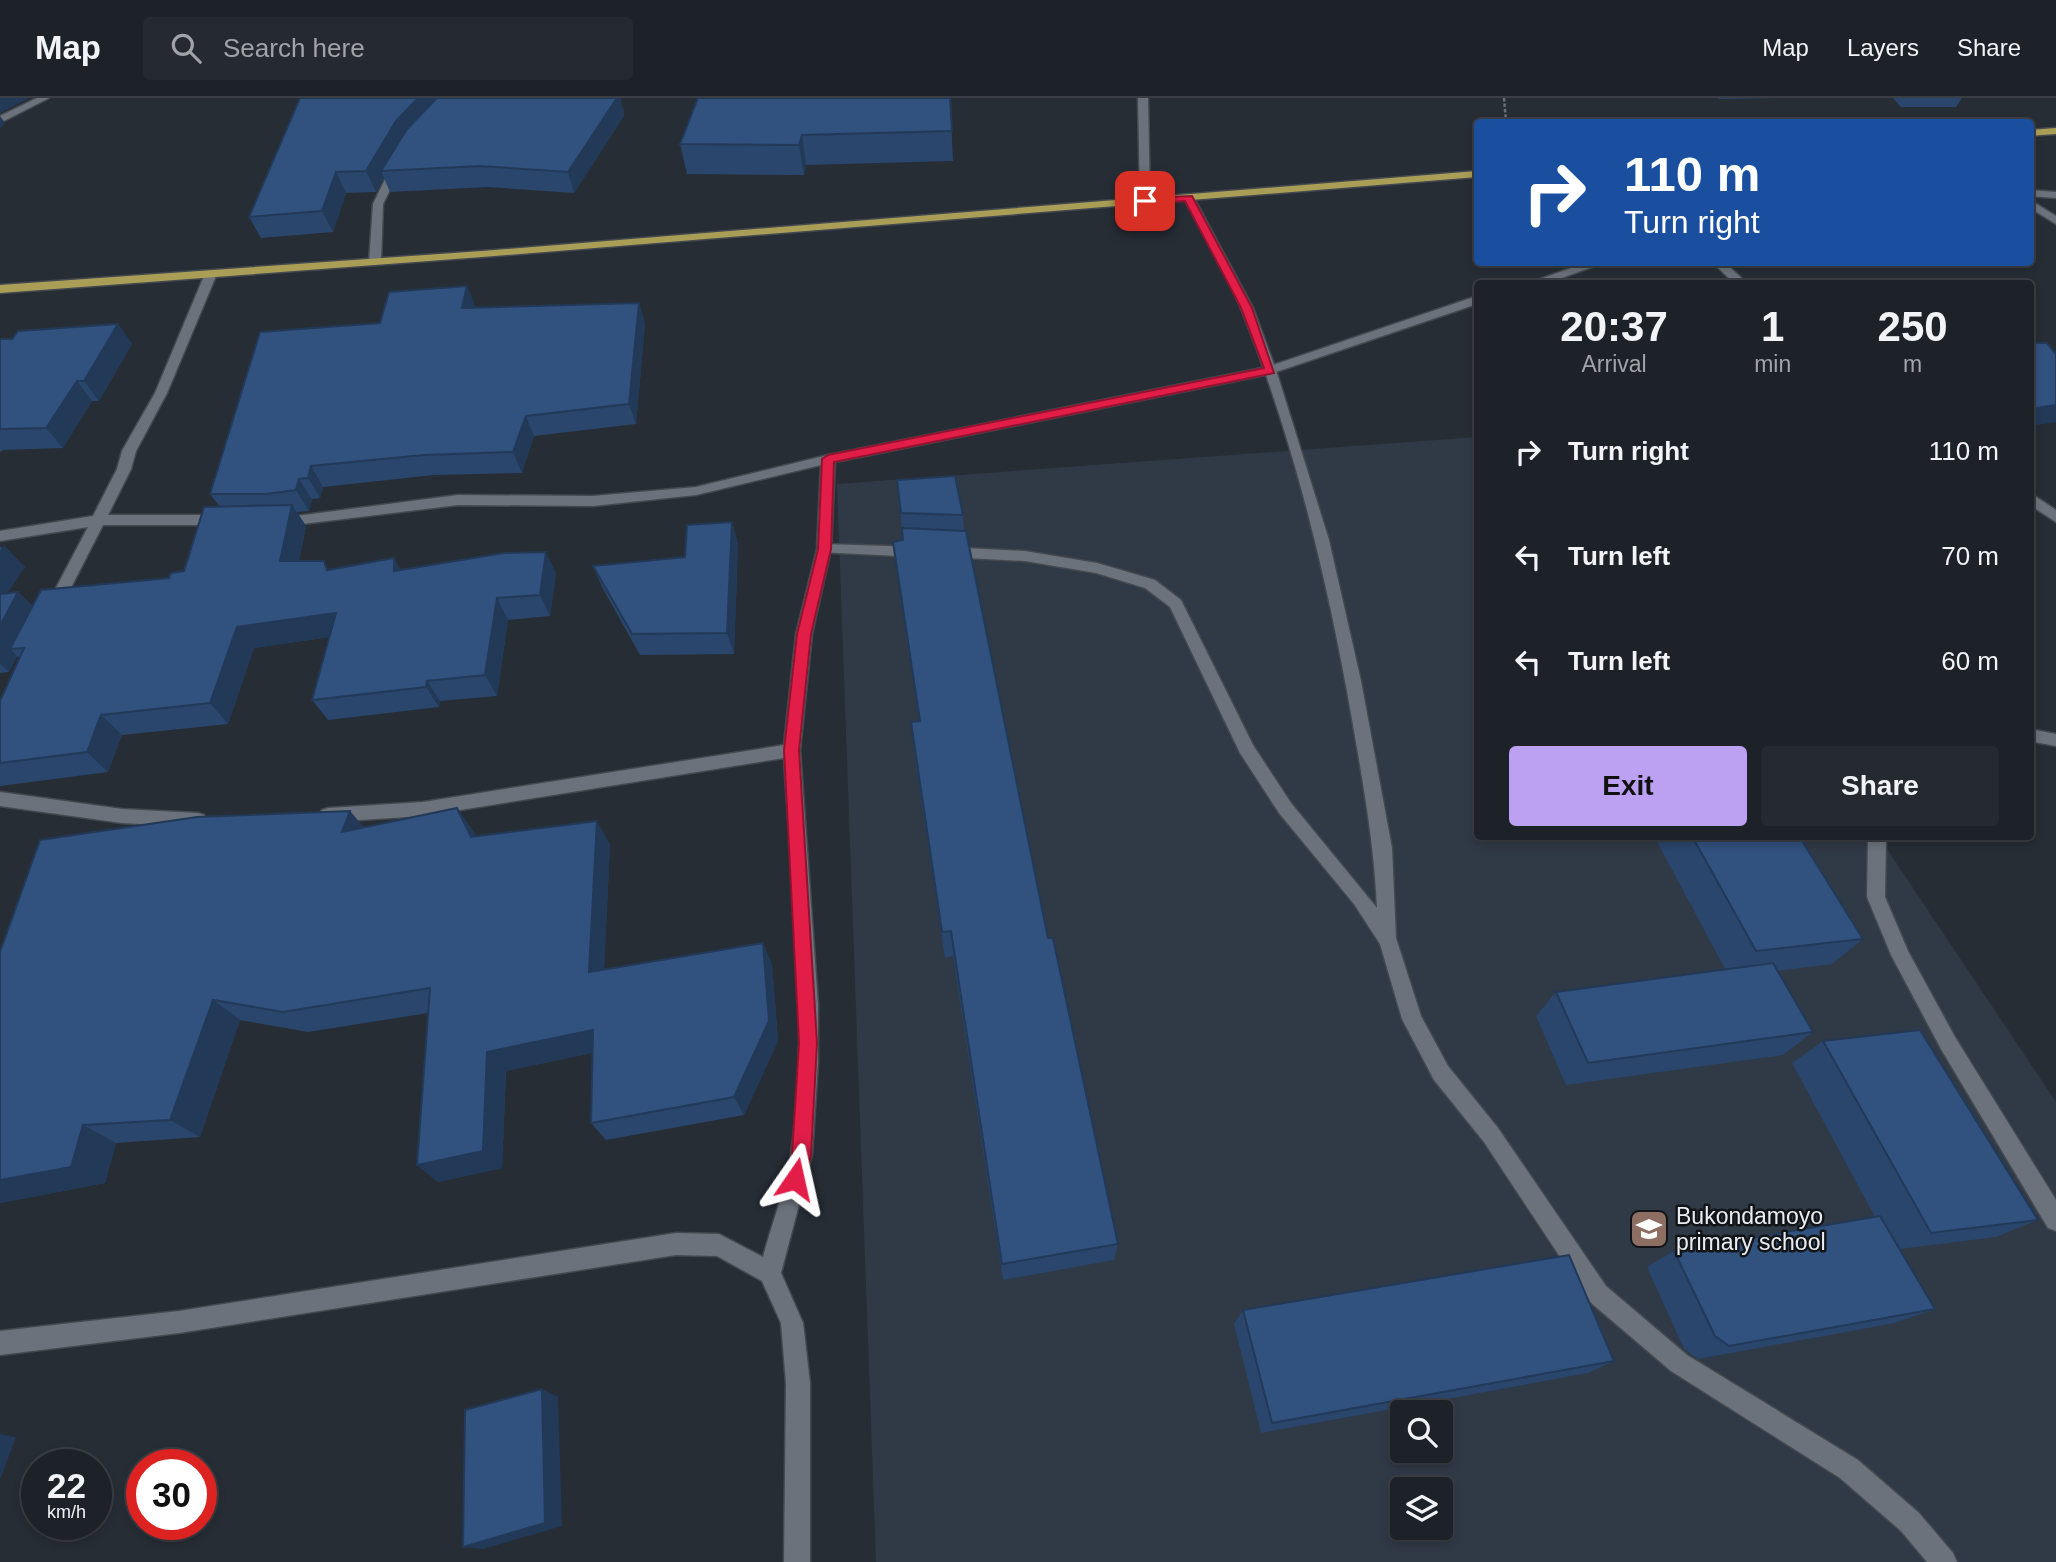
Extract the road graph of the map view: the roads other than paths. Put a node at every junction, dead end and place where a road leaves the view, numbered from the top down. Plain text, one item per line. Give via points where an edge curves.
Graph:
1 (44, 98) edge
2 (1143, 98) edge
3 (0, 120) edge
4 (2056, 131) edge
5 (2034, 133) edge
6 (401, 157) edge
7 (1474, 174) edge
8 (2034, 193) edge
9 (2056, 195) edge
10 (1188, 198) junction
11 (1145, 201) junction
12 (2034, 206) edge
13 (2056, 221) edge
14 (375, 262) junction
15 (1588, 266) edge
16 (1722, 266) edge
17 (210, 276) junction
18 (1544, 280) edge
19 (1738, 280) edge
20 (0, 289) edge
21 (1474, 301) edge
22 (1270, 370) junction
23 (828, 459) junction
24 (2034, 501) edge
25 (2034, 511) edge
26 (2056, 519) edge
27 (99, 520) junction
28 (241, 521) edge
29 (267, 522) edge
30 (0, 536) edge
31 (824, 549) junction
32 (49, 616) edge
33 (2034, 736) edge
34 (2056, 740) edge
35 (792, 750) junction
36 (0, 799) edge
37 (312, 816) edge
38 (214, 820) edge
39 (1877, 840) edge
40 (1388, 941) junction
41 (2056, 1220) edge
42 (770, 1273) junction
43 (0, 1343) edge
44 (797, 1562) edge
45 (1944, 1562) edge

1 - 3 street
2 - 11 street
4 - 5 main road
6 - 14 street via 378,204
7 - 10 main road
8 - 9 street
10 - 11 main road
10 - 22 street via 1247,308
11 - 14 main road
12 - 13 street
14 - 17 main road
15 - 18 street
16 - 19 street
17 - 20 main road
17 - 27 street via 161,393
21 - 22 street
22 - 23 street
22 - 40 street via 1322,540 1353,681 1383,848
23 - 29 street via 696,491 593,500 458,500
23 - 31 street
24 - 26 street
25 - 26 street
27 - 28 street
27 - 30 street
27 - 32 street
31 - 35 street via 804,634
31 - 40 street via 1025,556 1097,568 1150,584 1176,604 1246,748 1285,808 1360,898
33 - 34 street
35 - 37 street via 423,808
35 - 42 street via 808,1062 801,1155
36 - 38 street via 122,816
39 - 41 street via 1876,897 1900,955
40 - 45 street via 1412,1019 1441,1073 1491,1135 1598,1294 1679,1363 1849,1469 1910,1522
42 - 43 street via 719,1245 676,1244 179,1322
42 - 44 street via 792,1322

